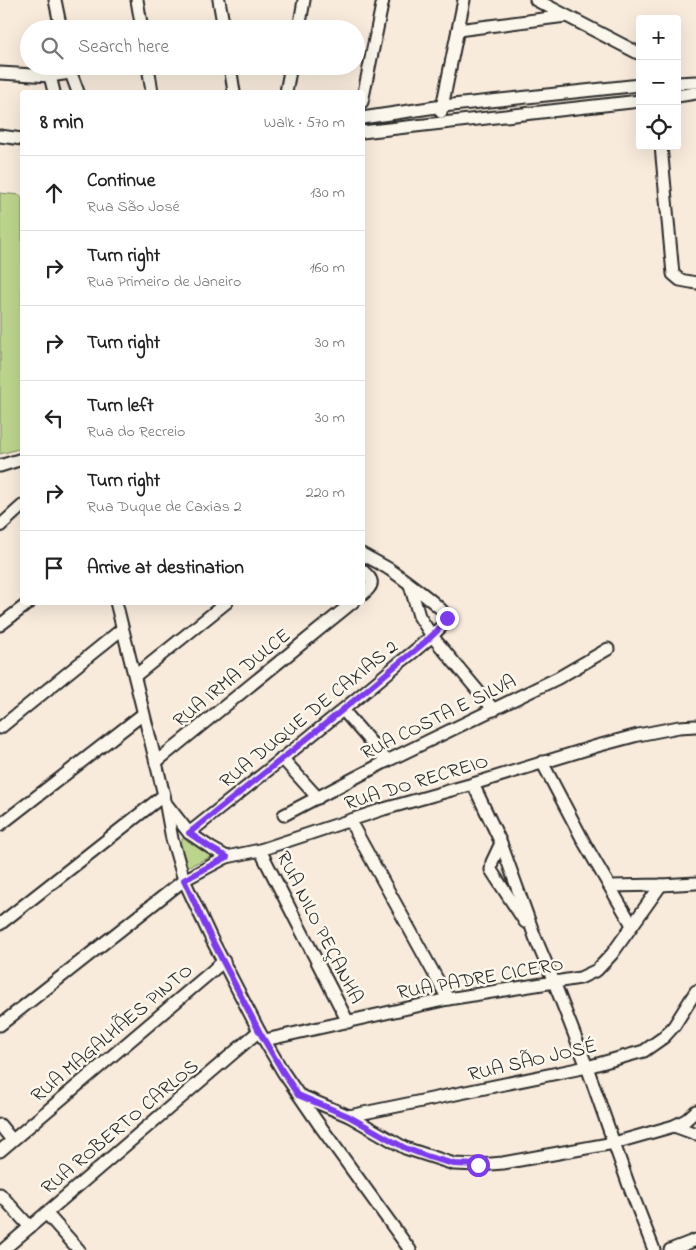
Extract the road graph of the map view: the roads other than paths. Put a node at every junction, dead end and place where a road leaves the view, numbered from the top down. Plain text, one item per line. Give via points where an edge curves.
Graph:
1 (55, 0) edge
2 (137, 0) edge
3 (219, 0) edge
4 (304, 0) edge
5 (383, 0) edge
6 (464, 0) edge
7 (536, 0) edge
8 (566, 16) junction
9 (59, 20) edge
10 (140, 20) edge
11 (222, 20) edge
12 (301, 20) edge
13 (458, 30) junction
14 (636, 52) edge
15 (0, 73) edge
16 (20, 74) edge
17 (33, 75) edge
18 (53, 75) edge
19 (72, 75) edge
20 (149, 75) edge
21 (231, 75) edge
22 (289, 75) edge
23 (50, 76) junction
24 (681, 82) edge
25 (696, 82) edge
26 (636, 85) edge
27 (54, 90) edge
28 (77, 90) edge
29 (152, 90) edge
30 (234, 90) edge
31 (286, 90) edge
32 (364, 90) edge
33 (696, 93) edge
34 (681, 95) edge
35 (636, 101) edge
36 (443, 106) junction
37 (365, 118) edge
38 (438, 124) junction
39 (365, 132) edge
40 (0, 136) edge
41 (20, 139) edge
42 (661, 150) edge
43 (696, 283) edge
44 (20, 460) edge
45 (0, 466) edge
46 (20, 508) edge
47 (0, 526) edge
48 (365, 556) edge
49 (365, 573) edge
50 (410, 584) junction
51 (365, 592) edge
52 (26, 605) edge
53 (116, 605) edge
54 (223, 605) edge
55 (349, 605) edge
56 (0, 625) edge
57 (122, 629) junction
58 (432, 636) junction
59 (608, 649) dead end
60 (135, 676) junction
61 (343, 710) junction
62 (494, 710) junction
63 (143, 714) junction
64 (696, 726) edge
65 (0, 728) edge
66 (282, 758) junction
67 (387, 761) junction
68 (156, 762) junction
69 (542, 762) junction
70 (473, 784) junction
71 (318, 798) junction
72 (165, 800) junction
73 (284, 815) dead end
74 (350, 821) junction
75 (0, 825) edge
76 (189, 833) junction
77 (501, 843) junction
78 (260, 850) junction
79 (227, 857) junction
80 (184, 880) junction
81 (696, 883) edge
82 (660, 885) junction
83 (610, 886) junction
84 (0, 924) edge
85 (632, 925) junction
86 (535, 937) junction
87 (224, 961) junction
88 (554, 982) junction
89 (696, 991) edge
90 (448, 999) junction
91 (348, 1022) junction
92 (0, 1024) edge
93 (262, 1036) junction
94 (587, 1067) junction
95 (298, 1095) junction
96 (696, 1111) edge
97 (348, 1116) junction
98 (0, 1125) edge
99 (674, 1126) junction
100 (696, 1134) edge
101 (12, 1140) junction
102 (614, 1143) junction
103 (0, 1151) edge
104 (0, 1194) edge
105 (46, 1213) junction
106 (30, 1227) junction
107 (696, 1240) edge
108 (3, 1250) edge
109 (79, 1250) edge
110 (410, 1250) edge
111 (654, 1250) edge
112 (670, 1250) edge

1 - 9 street
2 - 10 street
3 - 11 street
4 - 12 street
5 - 32 street
6 - 13 street
7 - 8 street
8 - 13 street
8 - 14 street
13 - 36 street
15 - 16 street
17 - 23 street
18 - 23 street
19 - 28 street
20 - 29 street
21 - 30 street
22 - 31 street
23 - 27 street
24 - 25 street
26 - 36 street
33 - 34 street
35 - 38 street
36 - 37 street
36 - 38 street
38 - 39 street
40 - 41 street
42 - 43 street via 673,274 680,280
44 - 45 street
46 - 47 street
48 - 50 street
49 - 51 street via 372,581
50 - 58 street via 419,616
50 - 58 street, RUA DUQUE DE CAXIAS 2 via 442,610 447,618
52 - 56 street
53 - 57 street
54 - 60 street
55 - 68 street, RUA IRMA DULCE
57 - 60 street
57 - 65 street
58 - 61 street, RUA DUQUE DE CAXIAS 2
58 - 62 street
59 - 62 street, RUA COSTA E SILVA
60 - 63 street
61 - 66 street, RUA DUQUE DE CAXIAS 2
61 - 67 street
62 - 67 street, RUA COSTA E SILVA
63 - 68 street
63 - 75 street
64 - 69 street, RUA DO RECREIO via 638,735
66 - 71 street
66 - 76 street, RUA DUQUE DE CAXIAS 2
67 - 71 street, RUA COSTA E SILVA
68 - 72 street
69 - 70 street, RUA DO RECREIO
69 - 83 street
70 - 74 street, RUA DO RECREIO
70 - 77 street
71 - 73 street, RUA COSTA E SILVA
72 - 76 street
72 - 80 street
72 - 84 street
74 - 78 street, RUA DO RECREIO
74 - 90 street
76 - 79 street
77 - 86 street
77 - 86 street via 491,870
78 - 79 street, RUA DO RECREIO
78 - 91 street, RUA NILO PEÇANHA
79 - 80 street, RUA DO RECREIO
80 - 87 street
80 - 92 street, RUA DO RECREIO
81 - 82 street
82 - 83 street
82 - 85 street, RUA PADRE CICERO
83 - 85 street
85 - 88 street, RUA PADRE CICERO via 597,970 580,978
86 - 88 street
87 - 93 street
87 - 101 street, RUA MAGALHÃES PINTO
88 - 90 street, RUA PADRE CICERO
88 - 94 street
89 - 94 street, RUA SÃO JOSÉ via 674,1026 644,1051
90 - 91 street, RUA PADRE CICERO
91 - 93 street, RUA PADRE CICERO
93 - 95 street
93 - 105 street, RUA ROBERTO CARLOS
94 - 97 street, RUA SÃO JOSÉ
94 - 102 street
95 - 97 street
95 - 110 street
96 - 99 street
97 - 102 street via 405,1148 454,1164 503,1163
98 - 101 street
99 - 100 street
99 - 102 street
101 - 103 street, RUA MAGALHÃES PINTO
102 - 111 street
104 - 106 street
105 - 106 street, RUA ROBERTO CARLOS
105 - 109 street
106 - 108 street, RUA ROBERTO CARLOS
107 - 112 street

